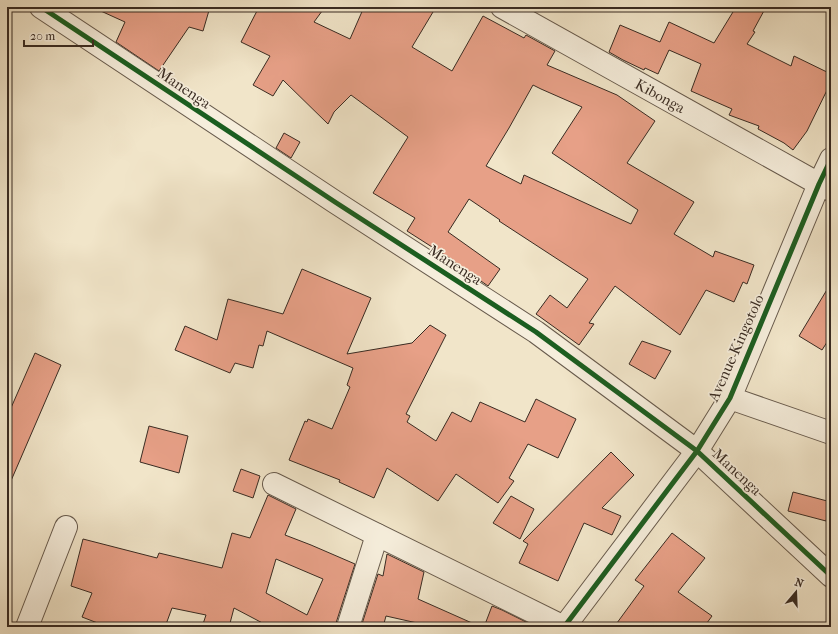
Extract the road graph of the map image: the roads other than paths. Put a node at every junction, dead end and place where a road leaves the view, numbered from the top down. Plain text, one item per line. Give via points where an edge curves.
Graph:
1 (40, 7) edge
2 (502, 7) edge
3 (831, 159) edge
4 (825, 187) edge
5 (730, 398) junction
6 (831, 433) edge
7 (697, 451) junction
8 (274, 484) dead end
9 (66, 527) dead end
10 (377, 535) junction
11 (831, 576) edge
12 (27, 627) edge
13 (348, 627) edge
14 (564, 627) edge

1 - 7 street, Manenga via 536,332
2 - 4 street, Kibonga
3 - 4 street, Avenue Kingotolo
4 - 5 street, Avenue Kingotolo
5 - 6 street
5 - 7 street, Avenue Kingotolo
7 - 11 street, Manenga
7 - 14 street, Avenue Kingotolo
8 - 10 street
9 - 12 street
10 - 13 street
10 - 14 street

